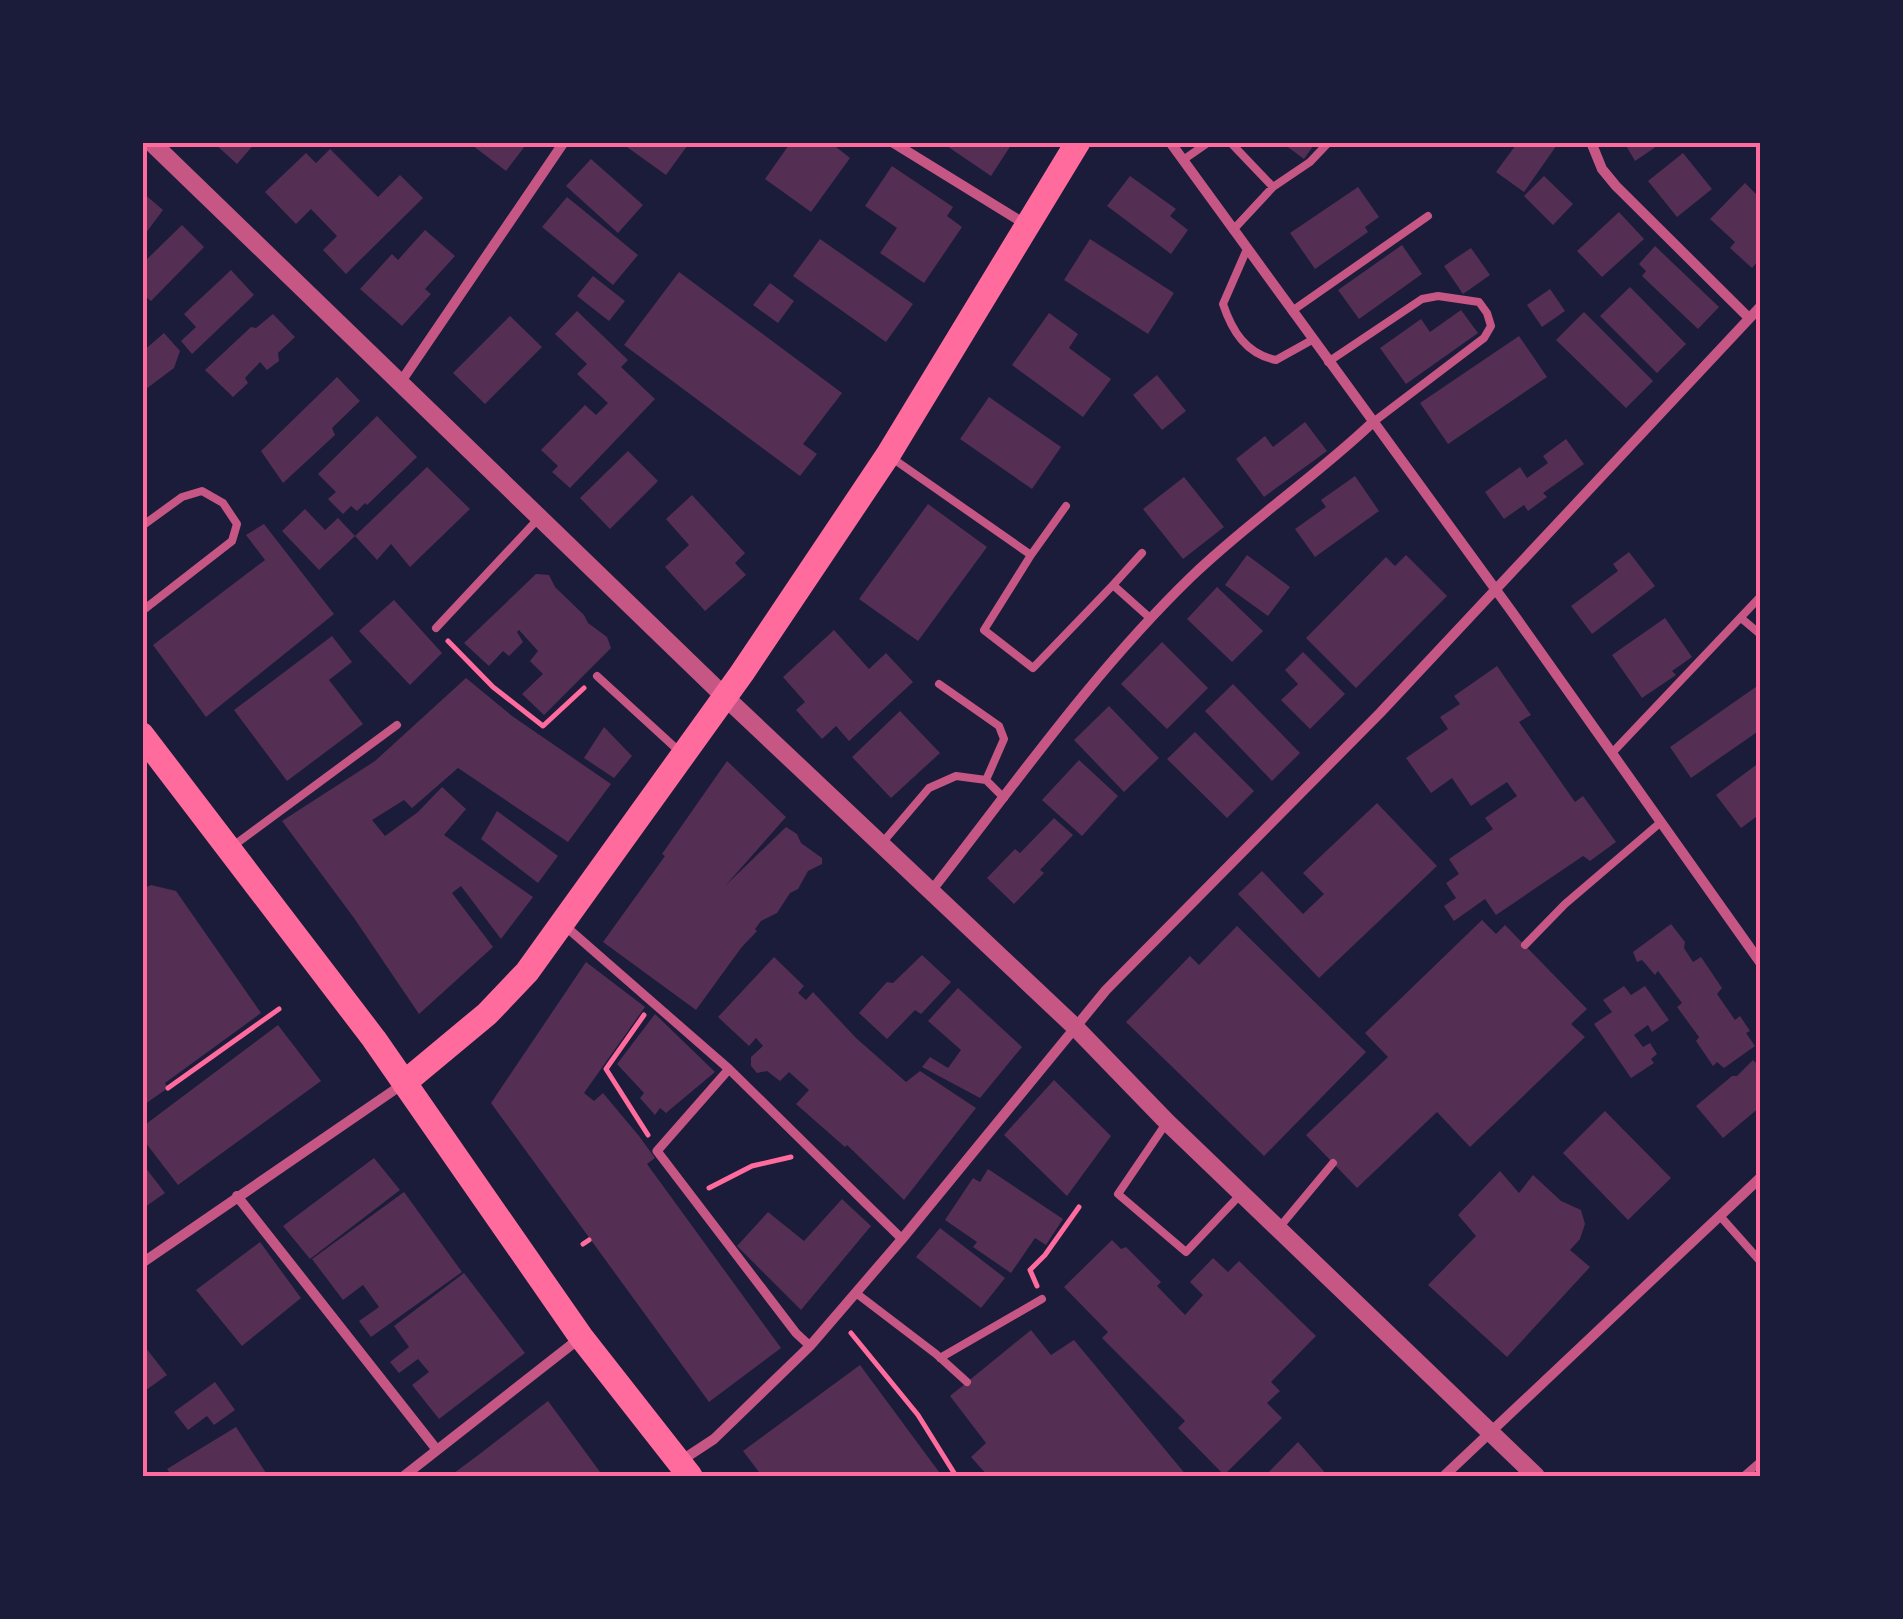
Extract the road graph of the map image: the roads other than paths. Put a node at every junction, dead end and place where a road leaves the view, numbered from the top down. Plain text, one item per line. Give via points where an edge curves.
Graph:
1 (151, 142) edge
2 (564, 142) edge
3 (892, 142) edge
4 (1078, 142) edge
5 (1170, 142) edge
6 (1209, 142) edge
7 (1230, 142) edge
8 (1329, 142) edge
9 (1591, 142) edge
10 (1182, 160) junction
11 (1273, 187) junction
12 (1428, 216) dead end
13 (1026, 225) junction
14 (1233, 230) junction
15 (1247, 249) junction
16 (1760, 307) edge
17 (1292, 311) junction
18 (1749, 318) junction
19 (1312, 340) junction
20 (1328, 362) junction
21 (400, 383) junction
22 (1372, 423) junction
23 (888, 455) junction
24 (1066, 506) dead end
25 (538, 518) junction
26 (142, 526) edge
27 (1142, 553) dead end
28 (1031, 556) junction
29 (1113, 584) junction
30 (1496, 590) junction
31 (1760, 597) edge
32 (142, 611) edge
33 (1150, 618) junction
34 (1741, 618) junction
35 (436, 628) road end
36 (1760, 634) edge
37 (598, 676) road end
38 (939, 684) dead end
39 (724, 696) junction
40 (397, 724) dead end
41 (142, 735) edge
42 (1612, 753) junction
43 (683, 754) junction
44 (986, 780) junction
45 (1004, 798) junction
46 (1661, 822) junction
47 (882, 844) junction
48 (230, 848) junction
49 (932, 890) junction
50 (562, 924) junction
51 (1525, 945) dead end
52 (1760, 962) edge
53 (1074, 1027) junction
54 (729, 1069) junction
55 (404, 1083) junction
56 (1167, 1122) junction
57 (1333, 1162) dead end
58 (1760, 1178) edge
59 (1241, 1194) junction
60 (237, 1196) junction
61 (1720, 1216) junction
62 (1278, 1229) junction
63 (902, 1239) junction
64 (1760, 1261) edge
65 (142, 1262) edge
66 (856, 1294) junction
67 (1042, 1299) road end
68 (581, 1337) junction
69 (810, 1346) junction
70 (940, 1358) junction
71 (967, 1382) dead end
72 (1492, 1434) junction
73 (436, 1450) junction
74 (1760, 1462) edge
75 (684, 1469) edge
76 (404, 1476) edge
77 (1444, 1476) edge
78 (1536, 1476) edge
79 (1744, 1476) edge

1 - 21 street
2 - 21 street
3 - 13 street
4 - 13 main road
5 - 10 street
6 - 10 lane
7 - 11 lane
8 - 11 lane
9 - 18 street via 1616,186
10 - 14 street
11 - 14 lane
12 - 17 lane
13 - 23 main road
14 - 15 street
15 - 17 street
15 - 19 lane via 1223,304 1230,326 1262,357 1276,360
16 - 18 street
17 - 19 street
18 - 30 street
19 - 20 street
20 - 22 street
20 - 22 lane via 1422,298 1478,302 1487,312 1491,326 1484,338
21 - 25 street
22 - 30 street
22 - 33 street
23 - 28 lane
23 - 39 main road
24 - 28 lane
25 - 35 lane
25 - 39 street
26 - 32 lane via 202,491 223,503 236,524 232,541
27 - 29 lane
28 - 29 lane via 984,630 1033,668
29 - 33 lane
30 - 42 street
30 - 53 street
31 - 34 lane
33 - 45 street
34 - 36 lane
34 - 42 lane
37 - 43 lane
38 - 44 lane via 999,726 1004,739
39 - 43 main road
39 - 47 street
40 - 48 lane
41 - 48 main road
42 - 46 street
43 - 50 main road
44 - 45 lane
44 - 47 lane via 956,776 928,788
45 - 49 street
46 - 51 lane
46 - 52 street
47 - 49 street
48 - 55 main road
49 - 53 street
50 - 54 street
50 - 55 main road via 487,1014
53 - 56 street
53 - 63 street
54 - 63 street
54 - 69 street via 657,1150
55 - 60 street
55 - 68 main road
56 - 59 street
56 - 59 lane via 1118,1194 1186,1252
57 - 62 lane
58 - 61 street
59 - 62 street
60 - 65 street
60 - 73 street
61 - 64 lane
61 - 72 street
62 - 72 street
63 - 66 street
66 - 69 street
66 - 70 lane
67 - 70 lane
68 - 73 street
68 - 75 main road
69 - 75 street
70 - 71 lane
72 - 77 street
72 - 78 street
73 - 76 street
74 - 79 lane

